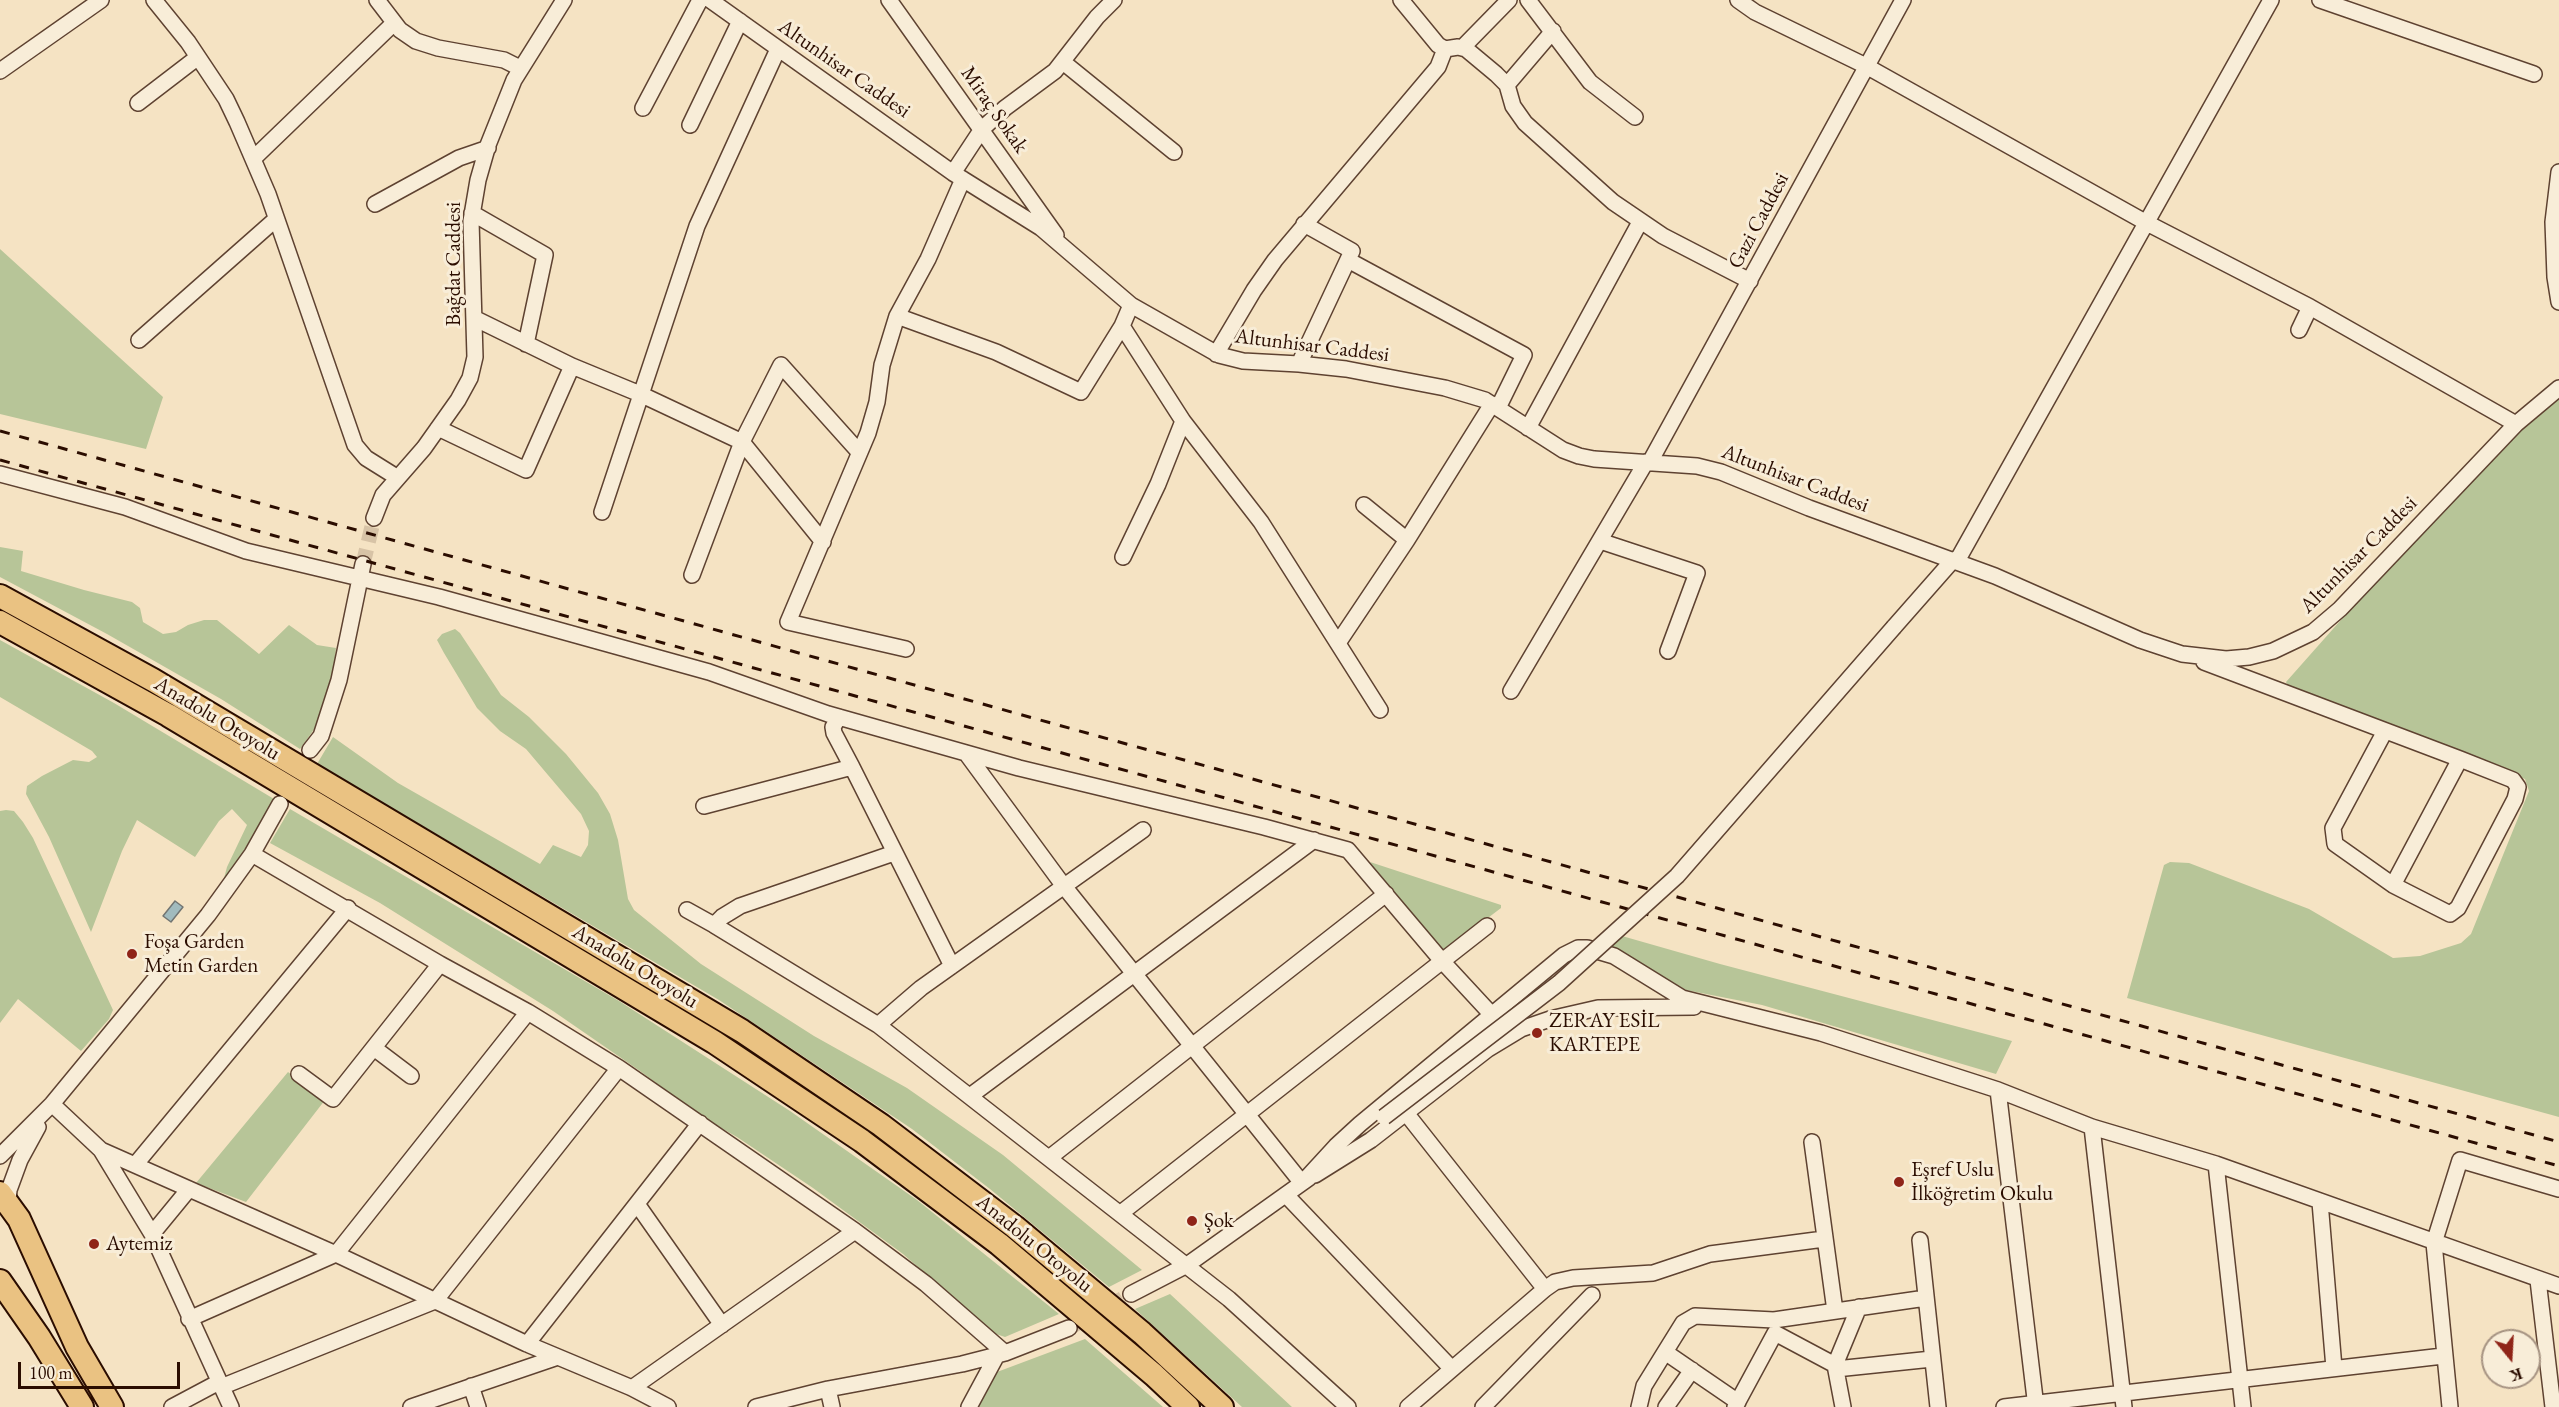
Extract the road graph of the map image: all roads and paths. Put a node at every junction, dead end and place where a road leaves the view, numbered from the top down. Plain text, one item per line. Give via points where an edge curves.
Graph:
1 (100, 0) edge
2 (154, 0) edge
3 (377, 0) edge
4 (564, 0) edge
5 (700, 0) edge
6 (711, 0) edge
7 (890, 0) edge
8 (1114, 0) edge
9 (1401, 0) edge
10 (1509, 0) edge
11 (1528, 0) edge
12 (1738, 0) edge
13 (1903, 0) edge
14 (2271, 0) edge
15 (2320, 0) edge
16 (740, 21) junction
17 (394, 23) junction
18 (1553, 31) junction
19 (1462, 48) junction
20 (778, 49) junction
21 (1445, 49) junction
22 (198, 57) junction
23 (1063, 62) junction
24 (1866, 66) junction
25 (520, 68) junction
26 (0, 71) edge
27 (2534, 74) dead end
28 (1507, 85) junction
29 (138, 103) dead end
30 (643, 108) dead end
31 (1635, 117) dead end
32 (690, 125) dead end
33 (982, 129) junction
34 (488, 148) junction
35 (1174, 152) dead end
36 (254, 158) junction
37 (2559, 172) edge
38 (958, 176) junction
39 (375, 204) dead end
40 (472, 213) junction
41 (276, 219) junction
42 (1640, 222) junction
43 (2145, 222) junction
44 (1305, 224) junction
45 (1063, 244) junction
46 (1348, 260) junction
47 (1750, 281) junction
48 (2559, 302) edge
49 (1131, 305) junction
50 (2310, 306) junction
51 (897, 316) junction
52 (474, 318) junction
53 (1122, 326) junction
54 (2299, 330) dead end
55 (139, 340) dead end
56 (526, 344) junction
57 (1216, 354) junction
58 (1299, 364) junction
59 (572, 366) junction
60 (2559, 388) edge
61 (640, 394) junction
62 (1495, 406) junction
63 (1183, 421) junction
64 (2516, 424) junction
65 (438, 428) junction
66 (1528, 428) junction
67 (742, 442) junction
68 (859, 452) junction
69 (1648, 462) junction
70 (0, 474) edge
71 (398, 478) junction
72 (1364, 505) dead end
73 (602, 512) dead end
74 (374, 518) tunnel mouth
75 (1407, 540) junction
76 (1600, 541) junction
77 (824, 542) junction
78 (1123, 557) dead end
79 (1955, 560) junction
80 (362, 572) junction
81 (692, 575) dead end
82 (0, 596) edge
83 (0, 622) edge
84 (1338, 643) junction
85 (906, 649) dead end
86 (1668, 651) dead end
87 (2182, 654) junction
88 (1511, 691) dead end
89 (1380, 710) dead end
90 (839, 717) junction
91 (2385, 731) junction
92 (310, 750) dead end
93 (966, 753) junction
94 (2460, 759) junction
95 (852, 767) junction
96 (280, 804) dead end
97 (704, 806) dead end
98 (1143, 830) dead end
99 (1314, 840) junction
100 (894, 853) junction
101 (252, 854) junction
102 (1063, 885) junction
103 (2393, 885) junction
104 (1386, 894) junction
105 (348, 908) junction
106 (687, 910) dead end
107 (714, 925) junction
108 (1487, 926) dead end
109 (1442, 962) junction
110 (440, 964) junction
111 (952, 966) junction
112 (1134, 974) junction
113 (1712, 1007) junction
114 (528, 1012) junction
115 (1492, 1015) junction
116 (878, 1025) junction
117 (1192, 1047) junction
118 (374, 1048) junction
119 (619, 1068) junction
120 (299, 1074) dead end
121 (411, 1076) dead end
122 (1998, 1090) junction
123 (970, 1096) junction
124 (52, 1104) junction
125 (1406, 1113) junction
126 (1247, 1116) junction
127 (700, 1123) junction
128 (2092, 1127) junction
129 (1812, 1142) dead end
130 (101, 1150) junction
131 (0, 1156) edge
132 (1049, 1158) junction
133 (2216, 1164) junction
134 (135, 1165) junction
135 (1302, 1183) junction
136 (189, 1189) junction
137 (2559, 1189) edge
138 (1286, 1195) junction
139 (3, 1202) edge
140 (2320, 1202) junction
141 (637, 1204) junction
142 (1121, 1213) junction
143 (855, 1231) junction
144 (152, 1234) junction
145 (1824, 1239) junction
146 (1920, 1240) dead end
147 (2434, 1243) junction
148 (336, 1254) junction
149 (1187, 1265) junction
150 (2538, 1280) junction
151 (0, 1281) edge
152 (2559, 1286) edge
153 (1545, 1289) junction
154 (1131, 1294) tunnel mouth
155 (1592, 1295) dead end
156 (1926, 1298) junction
157 (435, 1301) junction
158 (1859, 1307) junction
159 (1835, 1311) junction
160 (189, 1319) junction
161 (722, 1325) junction
162 (1774, 1327) junction
163 (1069, 1328) tunnel mouth
164 (527, 1344) junction
165 (1665, 1352) junction
166 (1001, 1354) junction
167 (2444, 1356) junction
168 (558, 1357) junction
169 (1932, 1359) junction
170 (1835, 1367) junction
171 (2334, 1368) junction
172 (1452, 1369) junction
173 (1692, 1370) junction
174 (2240, 1381) junction
175 (220, 1385) junction
176 (471, 1386) junction
177 (632, 1388) junction
178 (828, 1389) junction
179 (2123, 1400) edge
180 (1737, 1405) edge
181 (2036, 1405) edge
182 (82, 1407) edge
183 (112, 1407) edge
184 (172, 1407) edge
185 (231, 1407) edge
186 (411, 1407) edge
187 (478, 1407) edge
188 (668, 1407) edge
189 (756, 1407) edge
190 (832, 1407) edge
191 (969, 1407) edge
192 (1188, 1407) edge
193 (1222, 1407) edge
194 (1348, 1407) edge
195 (1408, 1407) edge
196 (1483, 1407) edge
197 (1640, 1407) edge
198 (1666, 1407) edge
199 (1843, 1407) edge
200 (1938, 1407) edge
201 (2004, 1407) edge
202 (2243, 1407) edge
203 (2450, 1407) edge
204 (2553, 1407) edge

1 - 26 street
2 - 22 street
3 - 17 street
4 - 25 street, Bağdat Caddesi
5 - 30 street
6 - 16 street, Altunhisar Caddesi
7 - 33 street, Miraç Sokak
8 - 23 street
9 - 21 street
10 - 19 street
11 - 18 street
12 - 24 street
13 - 24 street, Gazi Caddesi
14 - 43 street
15 - 27 street
16 - 20 street, Altunhisar Caddesi
16 - 32 street
17 - 25 street via 407,36 425,44 497,58
17 - 36 street
18 - 28 street
18 - 31 street via 1590,82
19 - 21 street
19 - 28 street via 1473,53
20 - 38 street, Altunhisar Caddesi
20 - 61 street via 697,226
21 - 44 street via 1443,59 1432,73
22 - 29 street
22 - 36 street via 231,108
23 - 33 street
23 - 35 street
24 - 43 street
24 - 47 street, Gazi Caddesi
25 - 34 street, Bağdat Caddesi
28 - 42 street via 1513,106 1525,123
33 - 38 street
33 - 45 street, Miraç Sokak
34 - 39 street via 459,158
34 - 40 street, Bağdat Caddesi
36 - 41 street
37 - 48 street via 2553,222
38 - 45 street, Altunhisar Caddesi
38 - 51 street via 928,259
40 - 52 street, Bağdat Caddesi
40 - 56 street via 545,255
41 - 55 street
41 - 71 street via 351,436 366,458
42 - 47 street
42 - 66 street
43 - 50 street
43 - 79 street
44 - 46 street via 1352,251
44 - 57 street via 1254,290
45 - 49 street, Altunhisar Caddesi
46 - 58 street
46 - 62 street via 1524,355
47 - 69 street, Gazi Caddesi
49 - 53 street
49 - 57 street, Altunhisar Caddesi
50 - 54 street
50 - 64 street
51 - 53 street via 996,352 1081,392
51 - 68 street via 882,365 873,417
52 - 56 street
52 - 65 street, Bağdat Caddesi via 473,367 458,400
53 - 63 street
56 - 59 street
57 - 58 street, Altunhisar Caddesi via 1243,361
58 - 62 street, Altunhisar Caddesi via 1412,381 1469,394
59 - 61 street
59 - 65 street via 526,470
60 - 64 street, Altunhisar Caddesi
61 - 67 street
61 - 73 street
62 - 66 street, Altunhisar Caddesi
62 - 75 street
63 - 78 street
63 - 84 street via 1261,522
64 - 87 street, Altunhisar Caddesi via 2340,609 2313,632 2273,651 2249,657
65 - 71 street, Bağdat Caddesi
66 - 69 street, Altunhisar Caddesi via 1579,456
67 - 68 street via 780,365
67 - 77 street
67 - 81 street
68 - 77 street
69 - 76 street, Gazi Caddesi
69 - 79 street, Altunhisar Caddesi via 1715,470
70 - 80 street via 125,507 246,551
71 - 74 street, Bağdat Caddesi via 383,495
72 - 75 street
75 - 84 street
76 - 86 street via 1697,573
76 - 88 street, Gazi Caddesi
77 - 85 street via 788,622
79 - 87 street, Altunhisar Caddesi via 2140,640
79 - 135 street, bridge via 1677,876 1559,983
80 - 90 street via 709,672
80 - 92 street via 334,697 321,736
82 - 193 highway, Anadolu Otoyolu via 163,686 742,1031 881,1125 1015,1227 1142,1333
83 - 192 highway, Anadolu Otoyolu via 168,715 714,1042 862,1140 974,1225 1068,1301
84 - 89 street
87 - 91 street
90 - 93 street
90 - 95 street via 833,727
91 - 94 street
91 - 103 street via 2333,828 2332,837 2342,851
93 - 99 street
93 - 102 street
94 - 103 street
94 - 103 street via 2516,783 2517,792 2505,819 2454,912 2446,914
95 - 97 street
95 - 100 street
96 - 101 street
98 - 102 street
99 - 104 street via 1348,850
99 - 112 street
100 - 107 street via 741,906
100 - 111 street
101 - 105 street
101 - 124 street via 208,915
102 - 111 street
102 - 112 street
104 - 109 street
104 - 117 street
105 - 110 street
105 - 134 street
106 - 107 street
107 - 116 street
108 - 109 street
109 - 115 street
109 - 126 street
110 - 114 street
110 - 118 street
111 - 116 street
112 - 117 street
112 - 123 street
113 - 115 street via 1671,993 1614,956 1578,948 1564,955
113 - 122 street via 1812,1031
113 - 125 street via 1598,1008 1534,1024 1488,1049
114 - 119 street
114 - 148 street
115 - 135 street via 1360,1124
116 - 123 street
117 - 126 street
117 - 132 street
118 - 120 street via 333,1099
118 - 121 street
119 - 127 street
119 - 157 street
122 - 128 street
122 - 181 street
123 - 132 street
124 - 130 street
124 - 131 street
124 - 139 street via 20,1160
125 - 135 street via 1352,1153
125 - 153 street
126 - 135 street
126 - 142 street
127 - 141 street
127 - 143 street
128 - 133 street
128 - 179 street
129 - 145 street
130 - 134 street
130 - 144 street
132 - 142 street
133 - 140 street
133 - 174 street
134 - 136 street
135 - 138 street
136 - 144 street
136 - 148 street
137 - 147 street via 2460,1160
138 - 149 street
138 - 172 street
139 - 183 highway via 21,1222 78,1347
140 - 147 street
140 - 171 street
141 - 161 street
141 - 164 street
142 - 149 street
143 - 161 street
143 - 166 street via 926,1284
144 - 160 street
145 - 153 street via 1710,1254 1653,1273 1561,1280
145 - 159 street
146 - 156 street
147 - 150 street
147 - 167 street
148 - 157 street
148 - 160 street
149 - 154 street
149 - 194 street
150 - 152 street
150 - 204 street
151 - 182 highway
153 - 172 street
155 - 196 street
156 - 158 street
156 - 169 street
157 - 164 street
157 - 175 street
158 - 159 street
158 - 170 street
159 - 162 street
160 - 175 street
161 - 177 street
162 - 165 street via 1695,1316 1683,1323
162 - 170 street
162 - 180 street
163 - 166 street
164 - 168 street
165 - 173 street
165 - 197 street via 1644,1386
166 - 178 street
166 - 191 street
167 - 171 street
167 - 203 street
168 - 176 street
168 - 177 street
169 - 170 street
169 - 200 street
170 - 199 street
171 - 174 street
172 - 195 street
173 - 180 street
173 - 198 street
174 - 179 street
174 - 202 street
175 - 184 street
175 - 185 street
176 - 186 street
176 - 187 street
177 - 188 street
178 - 189 street
178 - 190 street
179 - 181 street
181 - 201 street

